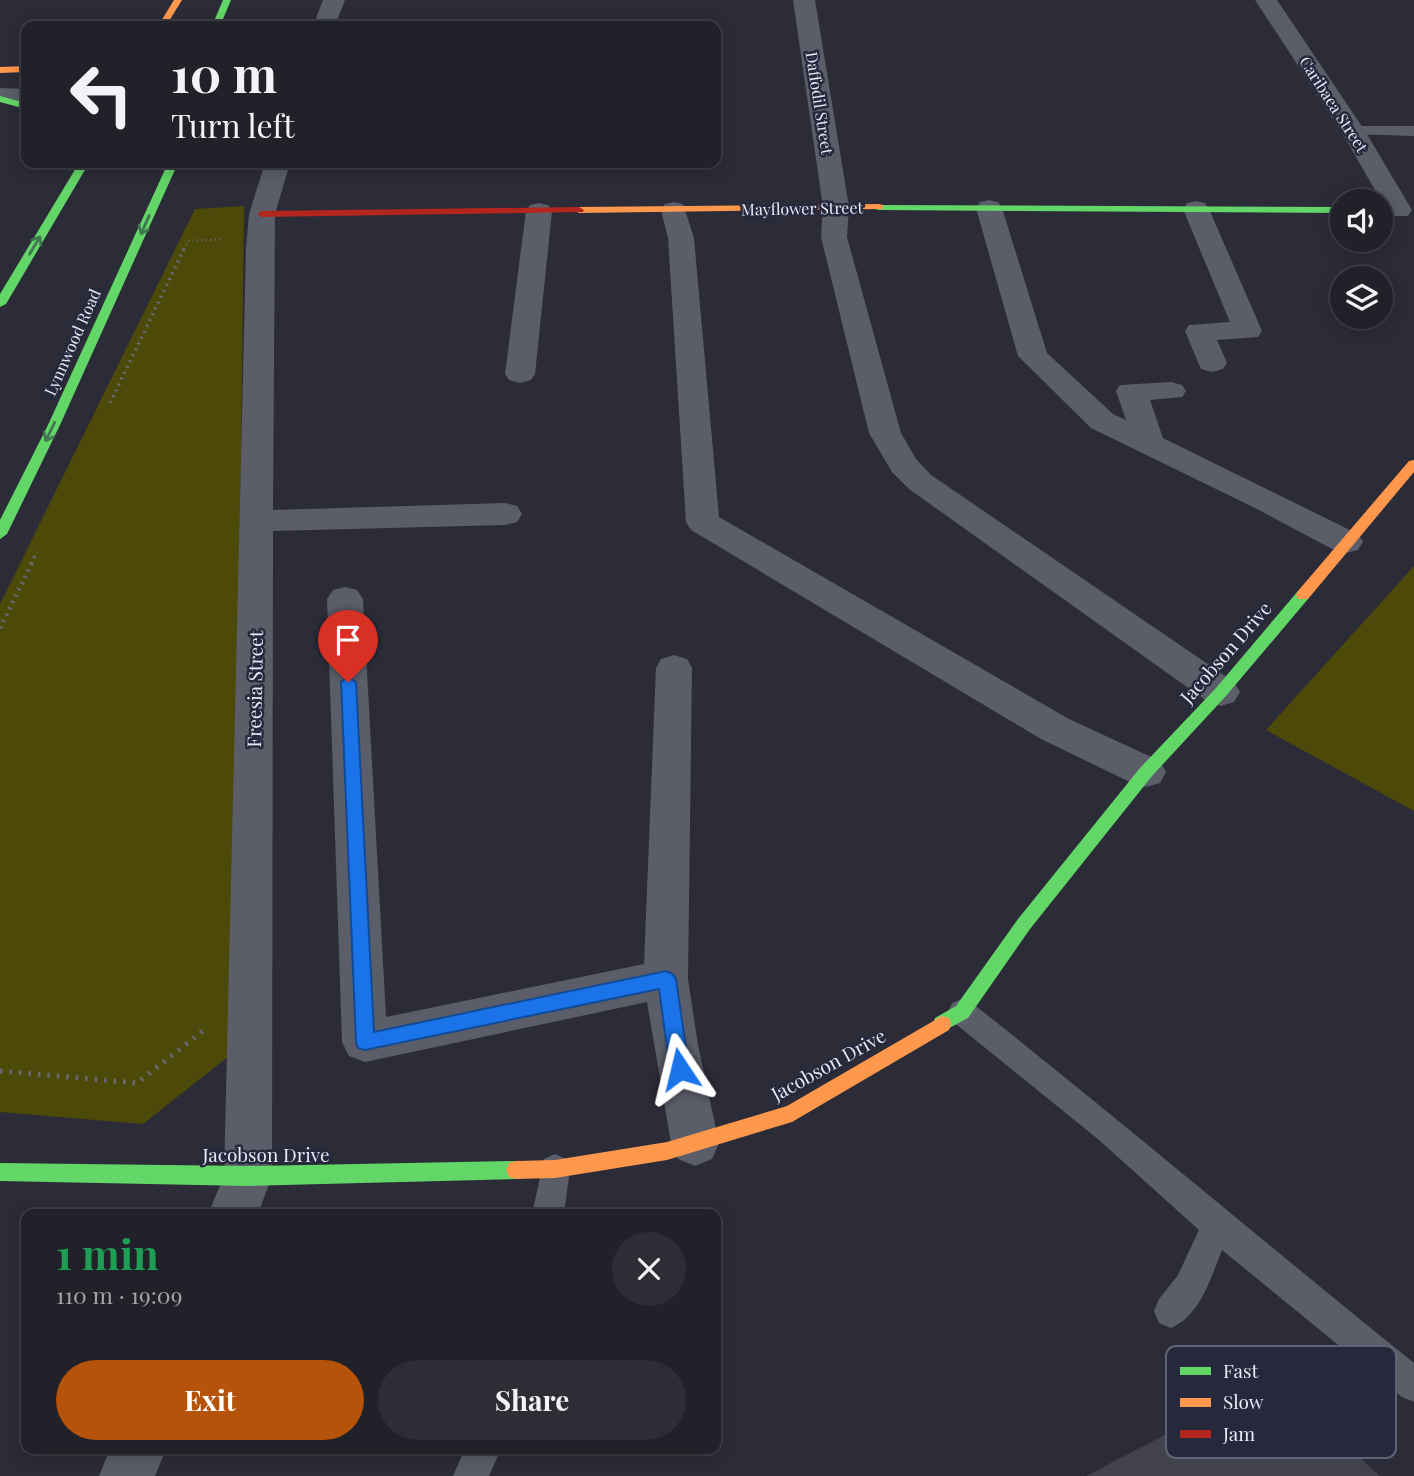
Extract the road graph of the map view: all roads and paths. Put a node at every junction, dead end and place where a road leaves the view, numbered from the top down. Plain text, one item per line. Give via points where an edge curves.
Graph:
1 (178, 0) edge
2 (227, 0) edge
3 (334, 0) edge
4 (804, 0) edge
5 (1266, 0) edge
6 (165, 21) edge
7 (218, 21) edge
8 (326, 21) edge
9 (21, 69) edge
10 (0, 70) edge
11 (0, 79) edge
12 (21, 79) edge
13 (21, 96) edge
14 (0, 97) edge
15 (21, 104) edge
16 (1353, 131) junction
17 (1414, 131) edge
18 (81, 168) edge
19 (171, 168) edge
20 (276, 168) edge
21 (836, 207) junction
22 (989, 208) junction
23 (1196, 209) junction
24 (1330, 209) edge
25 (674, 210) junction
26 (539, 212) junction
27 (1398, 212) edge
28 (262, 214) junction
29 (234, 238) dead end
30 (0, 304) edge
31 (1212, 363) dead end
32 (520, 374) dead end
33 (1171, 391) dead end
34 (109, 403) dead end
35 (1150, 445) junction
36 (1414, 464) edge
37 (505, 514) dead end
38 (256, 521) junction
39 (0, 534) edge
40 (43, 541) dead end
41 (1346, 542) junction
42 (345, 599) dead end
43 (0, 628) edge
44 (674, 668) dead end
45 (1221, 692) junction
46 (1146, 772) junction
47 (666, 979) junction
48 (962, 1012) junction
49 (210, 1025) dead end
50 (0, 1071) edge
51 (695, 1143) junction
52 (555, 1169) junction
53 (0, 1172) edge
54 (248, 1176) junction
55 (235, 1209) edge
56 (549, 1209) edge
57 (1217, 1225) junction
58 (1171, 1311) dead end
59 (1366, 1346) edge
60 (1396, 1370) edge
61 (1414, 1385) edge
62 (136, 1454) edge
63 (481, 1454) edge
64 (127, 1476) edge
65 (471, 1476) edge

1 - 6 street
2 - 7 street
3 - 8 street
4 - 21 street, Daffodil Street
5 - 16 street, Caribaea Street
9 - 10 street
11 - 12 street
13 - 14 street
14 - 15 street
16 - 17 lane
16 - 27 street, Caribaea Street
30 -> 18 street
19 -> 39 street, Lynnwood Road
20 - 28 street, Freesia Street
21 - 22 street, Mayflower Street
21 - 25 street, Mayflower Street
21 - 45 street, Daffodil Street via 834,237 885,433 903,465 920,482
22 - 23 street, Mayflower Street
22 - 35 street via 1033,356 1102,421
23 - 24 street, Mayflower Street
23 - 31 street via 1248,331 1199,331
25 - 26 street, Mayflower Street
25 - 46 street via 681,238 703,522 1055,729
26 - 28 street, Mayflower Street
26 - 32 street
28 - 38 street, Freesia Street
29 - 34 path via 188,241
33 - 35 street via 1131,391
35 - 41 street
36 - 41 street, Jacobson Drive
37 - 38 street
38 - 54 street, Freesia Street
40 - 43 path
41 - 45 street, Jacobson Drive
42 - 47 street via 365,1042
44 - 47 street
45 - 46 street, Jacobson Drive
46 - 48 street, Jacobson Drive via 1024,924
47 - 51 street
48 - 51 street, Jacobson Drive via 792,1113
48 - 57 lane via 1110,1130
49 - 50 path via 137,1083
51 - 52 street, Jacobson Drive
52 - 54 street, Jacobson Drive
52 - 56 lane
53 - 54 street, Jacobson Drive
54 - 55 street, Freesia Street
57 - 58 lane via 1190,1287
57 - 59 lane
60 - 61 lane
62 - 64 street
63 - 65 lane

